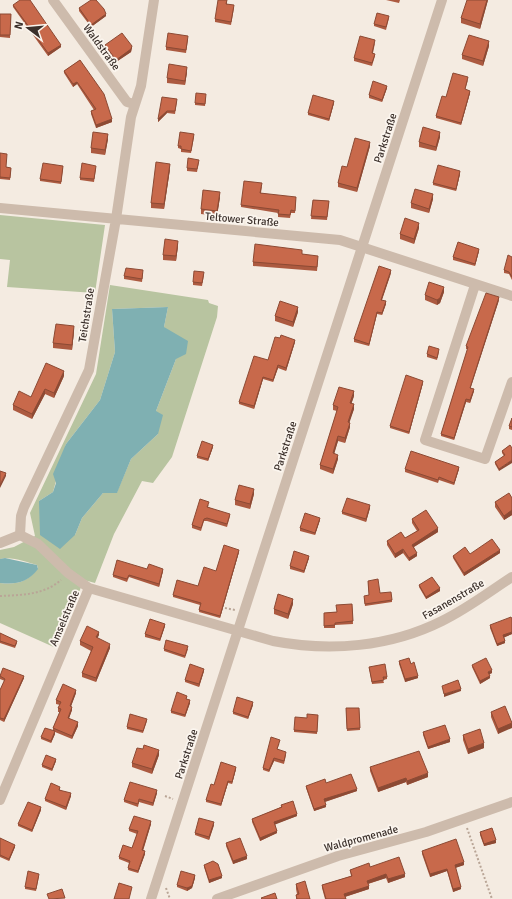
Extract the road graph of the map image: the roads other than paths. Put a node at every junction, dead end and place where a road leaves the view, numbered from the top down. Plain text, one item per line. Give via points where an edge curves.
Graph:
1 (53, 0) edge
2 (154, 0) edge
3 (442, 0) edge
4 (134, 104) junction
5 (0, 208) edge
6 (116, 219) junction
7 (363, 246) junction
8 (475, 285) junction
9 (512, 296) edge
10 (512, 382) edge
11 (20, 535) junction
12 (0, 543) edge
13 (512, 577) edge
14 (89, 588) junction
15 (238, 631) junction
16 (0, 800) edge
17 (512, 802) edge
18 (151, 899) edge
19 (217, 899) edge

1 - 4 street, Waldstraße via 127,102
2 - 4 street, Teichstraße via 140,86
3 - 7 street, Parkstraße
4 - 6 street, Teichstraße
5 - 6 street, Teltower Straße
6 - 7 street, Teltower Straße via 340,240
6 - 11 street, Teichstraße via 89,370 24,507
7 - 8 street, Teltower Straße via 374,252
7 - 15 street, Parkstraße
8 - 9 street, Teltower Straße
8 - 10 street via 425,440 485,459
11 - 12 street
11 - 14 street via 38,544 68,573
13 - 15 street, Fasanenstraße via 442,621 423,630 385,641 352,646 318,647 273,641
14 - 15 street, Amselstraße
14 - 16 street, Amselstraße
15 - 18 street, Parkstraße
17 - 19 street, Waldpromenade via 419,834 343,854

